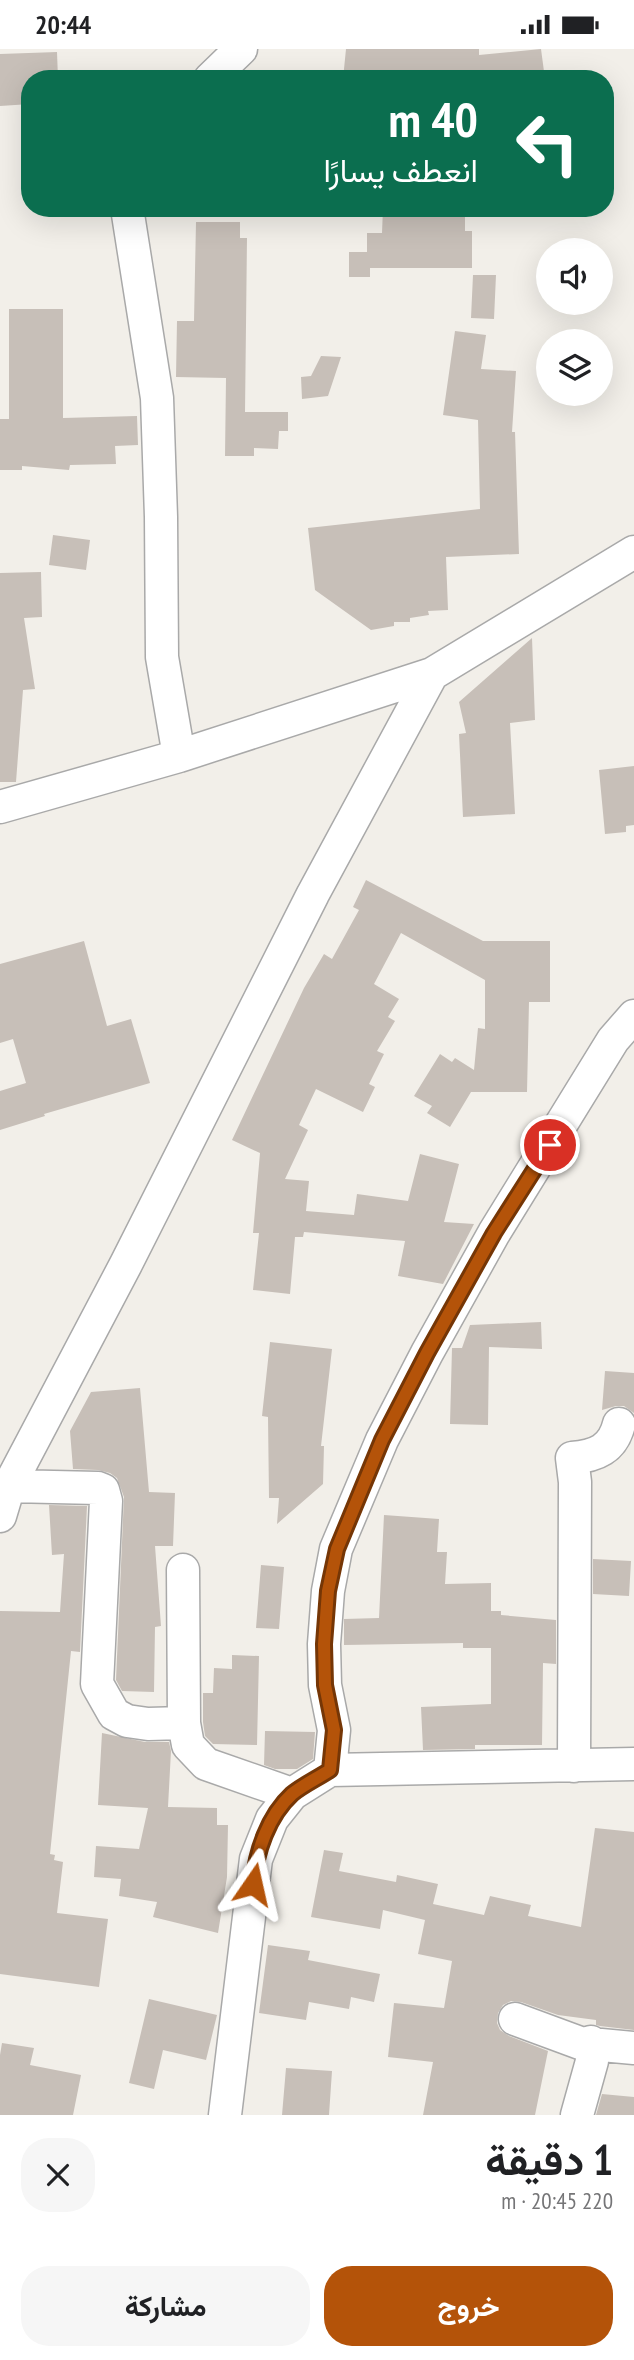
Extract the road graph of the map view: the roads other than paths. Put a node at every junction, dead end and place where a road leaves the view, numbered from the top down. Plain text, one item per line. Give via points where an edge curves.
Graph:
1 (241, 49) edge
2 (219, 70) edge
3 (128, 217) edge
4 (634, 552) edge
5 (432, 674) junction
6 (179, 756) junction
7 (0, 807) edge
8 (634, 1016) edge
9 (619, 1424) dead end
10 (3, 1497) edge
11 (183, 1570) dead end
12 (184, 1723) junction
13 (634, 1763) edge
14 (574, 1766) junction
15 (330, 1770) junction
16 (292, 1794) junction
17 (515, 2019) dead end
18 (591, 2042) junction
19 (634, 2047) edge
20 (225, 2115) edge
21 (577, 2115) edge

1 - 2 street
3 - 6 street via 156,398 162,657
4 - 5 street
5 - 6 street
5 - 10 street via 313,894
6 - 7 street
8 - 15 street via 613,1040 494,1233 382,1440 340,1539 328,1591 324,1644 325,1685 334,1730
9 - 14 street via 616,1438 608,1445 592,1456 572,1458
10 - 12 street via 103,1490 97,1684 114,1714 127,1721
11 - 12 street
12 - 16 street via 188,1745 206,1763
13 - 14 street
14 - 15 street
15 - 16 street
16 - 20 street via 272,1819 256,1859
17 - 18 street via 580,2043
18 - 19 street
18 - 21 street via 592,2061

